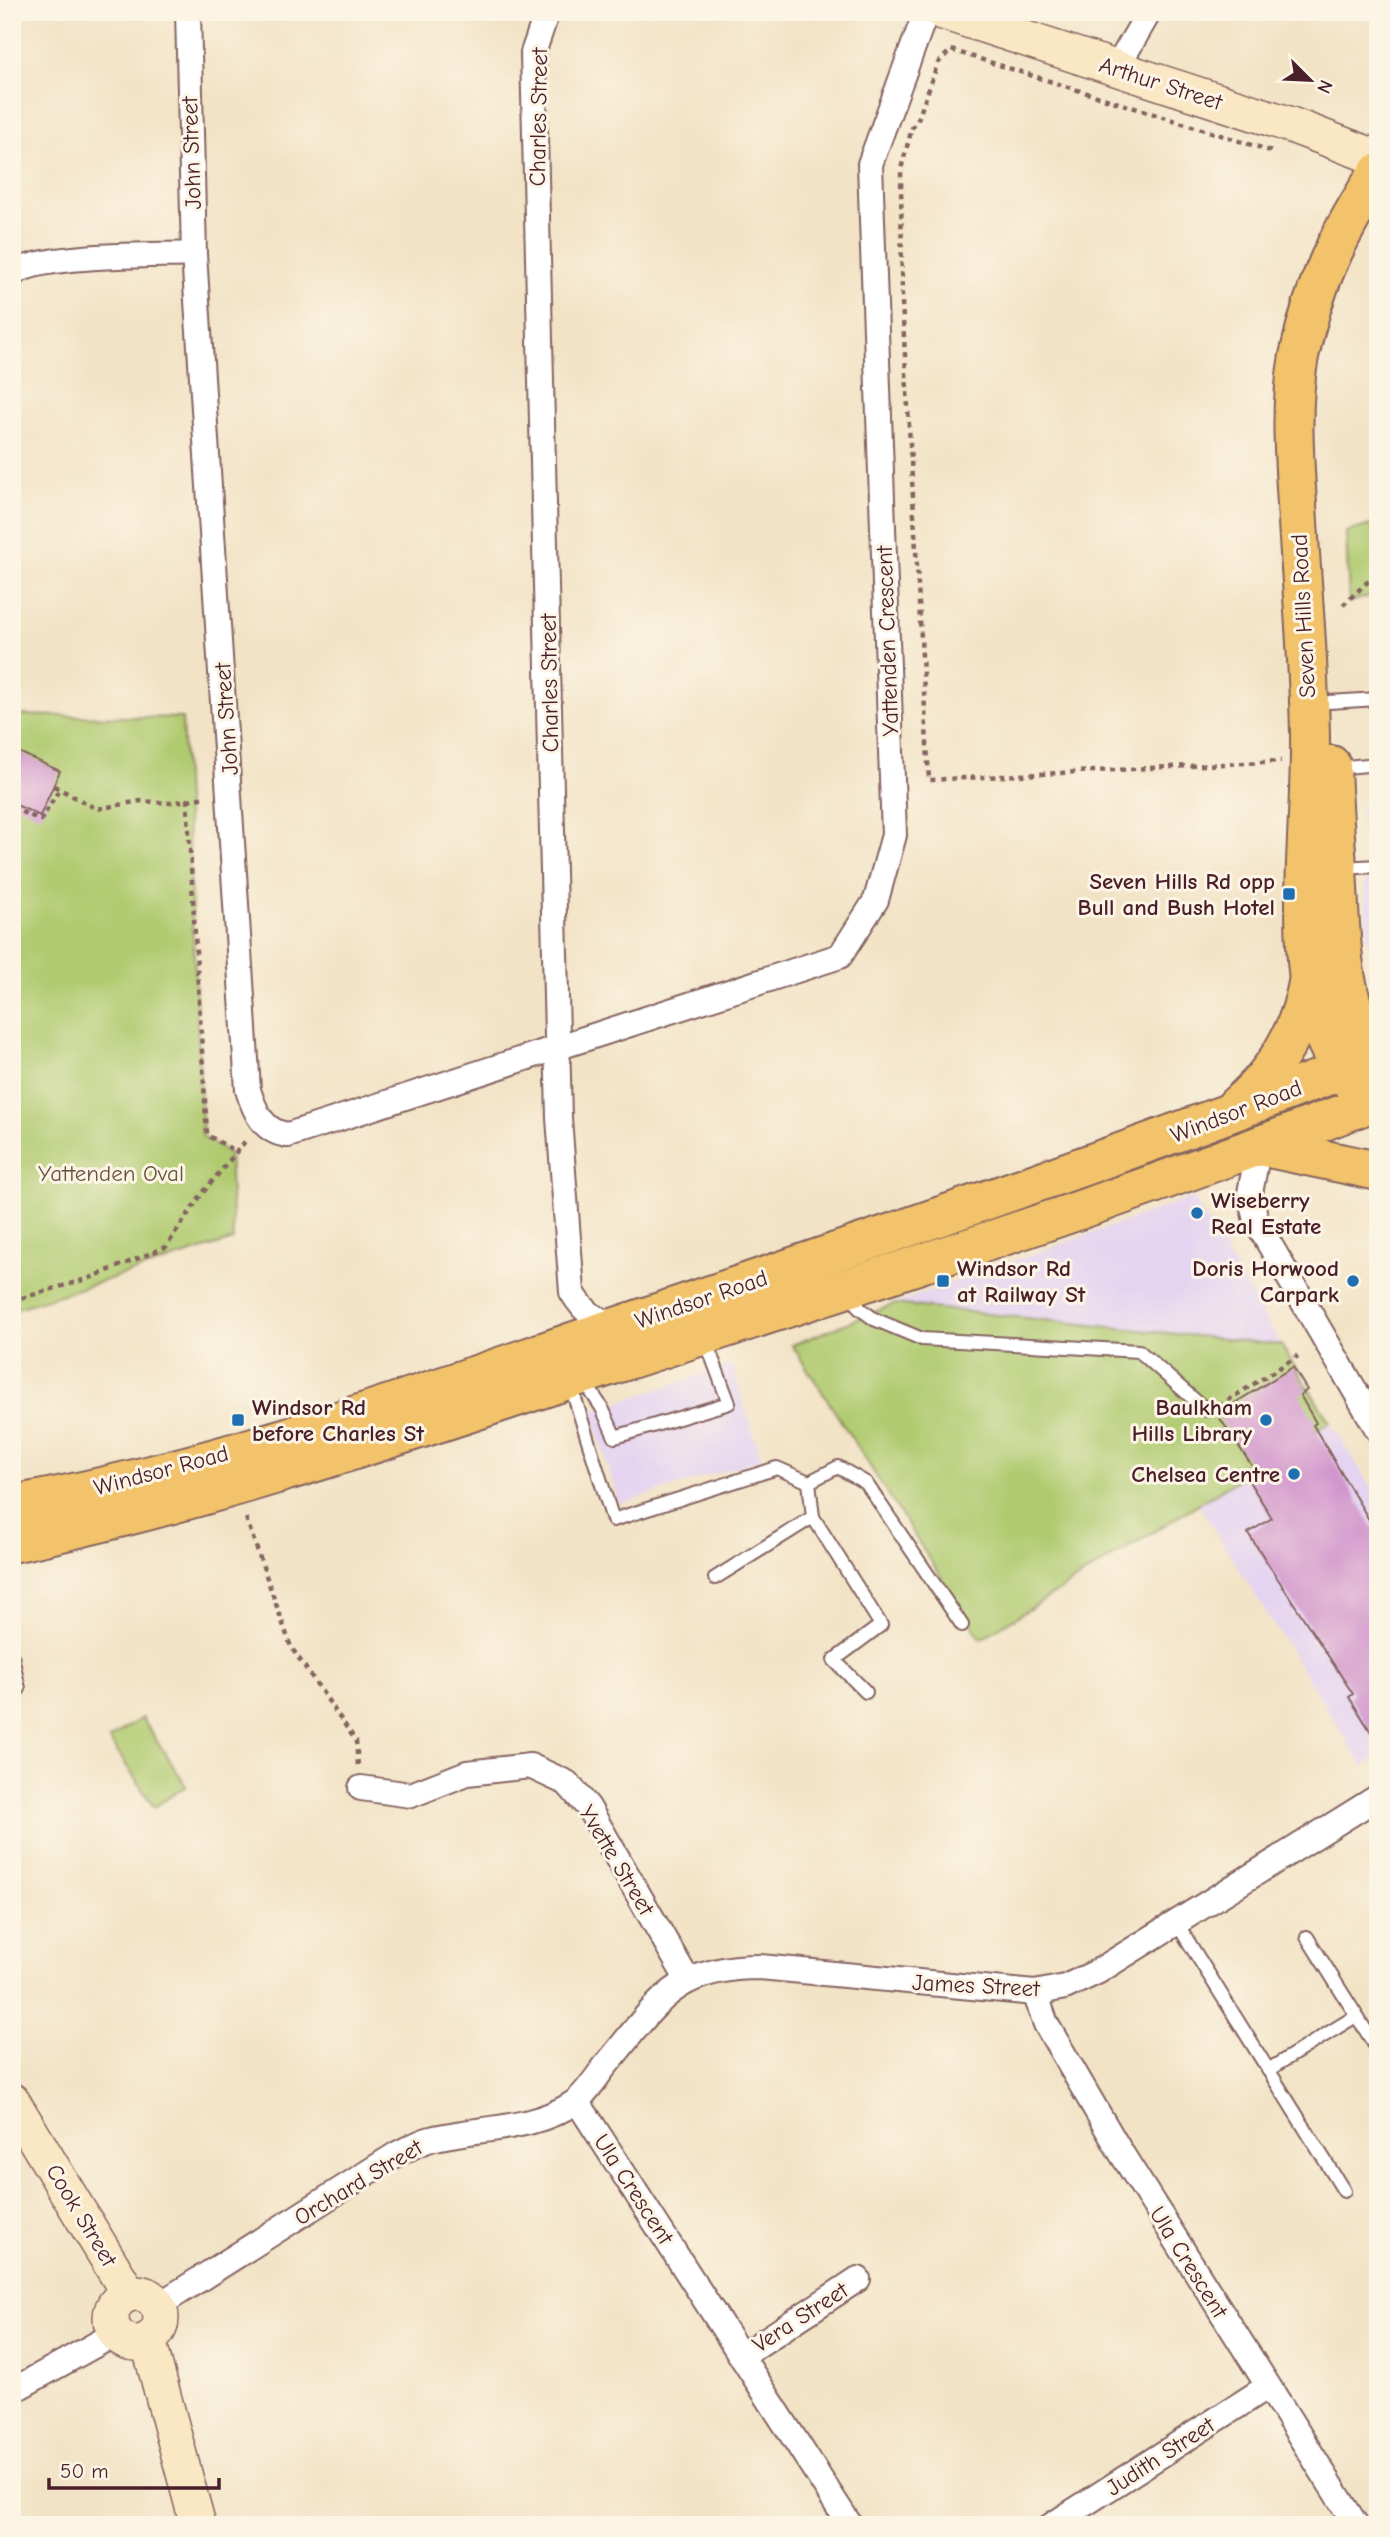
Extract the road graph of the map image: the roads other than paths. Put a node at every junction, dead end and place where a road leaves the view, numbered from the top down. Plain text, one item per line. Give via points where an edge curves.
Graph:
1 (188, 12) edge
2 (547, 12) edge
3 (926, 12) edge
4 (943, 12) edge
5 (1149, 12) edge
6 (1116, 69) junction
7 (1378, 158) edge
8 (1378, 173) edge
9 (1378, 214) edge
10 (194, 254) junction
11 (12, 275) edge
12 (1378, 699) edge
13 (1329, 702) junction
14 (1378, 764) edge
15 (1331, 768) junction
16 (1378, 866) edge
17 (1337, 868) junction
18 (1309, 980) junction
19 (551, 1052) junction
20 (1377, 1057) edge
21 (1340, 1070) junction
22 (1375, 1105) edge
23 (1224, 1117) junction
24 (1259, 1146) junction
25 (1378, 1171) edge
26 (850, 1287) junction
27 (622, 1325) junction
28 (704, 1336) junction
29 (575, 1378) junction
30 (1206, 1410) road end
31 (1374, 1415) edge
32 (810, 1482) junction
33 (12, 1505) edge
34 (813, 1517) junction
35 (12, 1543) edge
36 (715, 1578) dead end
37 (962, 1625) dead end
38 (12, 1656) edge
39 (12, 1691) edge
40 (866, 1692) dead end
41 (361, 1788) road end
42 (1378, 1797) edge
43 (1176, 1922) junction
44 (1307, 1937) dead end
45 (687, 1979) junction
46 (1035, 1993) junction
47 (1356, 2016) junction
48 (1378, 2050) edge
49 (1268, 2070) junction
50 (12, 2101) edge
51 (577, 2101) junction
52 (1345, 2191) dead end
53 (858, 2279) dead end
54 (142, 2297) junction
55 (134, 2339) junction
56 (743, 2355) junction
57 (1267, 2387) junction
58 (12, 2391) edge
59 (198, 2525) edge
60 (850, 2525) edge
61 (1052, 2525) edge
62 (1356, 2525) edge

1 - 10 street, John Street
2 - 19 street, Charles Street via 533,53
3 - 19 street, Yattenden Crescent via 870,164 894,835 876,900 840,956
4 - 6 main road, Arthur Street
5 - 6 street
6 - 7 main road, Arthur Street
8 - 18 main road, Seven Hills Road via 1332,247 1299,359 1293,435 1310,738 1305,870
9 - 13 main road, Seven Hills Road via 1360,244 1334,309 1320,371 1314,439
10 - 11 street via 62,260
10 - 19 street, John Street via 248,1090 263,1123 274,1133 288,1135
12 - 13 lane
13 - 15 main road, Seven Hills Road
14 - 15 lane
15 - 17 main road, Seven Hills Road
16 - 17 lane
17 - 20 main road, Seven Hills Road via 1345,983
18 - 21 main road, Seven Hills Road via 1317,1019
18 - 23 main road via 1304,1007 1277,1063
19 - 27 street, Charles Street via 572,1292 597,1321
20 - 21 main road, Windsor Road
21 - 22 main road, Seven Hills Road
21 - 23 main road, Windsor Road
22 - 24 main road, Windsor Road
23 - 27 main road, Windsor Road
24 - 25 main road
24 - 26 main road, Windsor Road
24 - 31 street via 1250,1204
26 - 28 main road, Windsor Road
26 - 30 lane via 859,1308 874,1319 922,1339 1139,1351
27 - 33 main road, Windsor Road via 367,1414 152,1474
28 - 29 main road, Windsor Road
28 - 29 lane via 729,1403 615,1437 602,1408
29 - 32 lane via 613,1521 776,1468
29 - 35 main road, Windsor Road via 235,1486
32 - 34 lane
32 - 37 lane via 838,1467 866,1483
34 - 36 lane
34 - 40 lane via 881,1625 834,1660
38 - 39 lane via 19,1689
41 - 45 street, Yvette Street via 411,1795 467,1773 530,1766 567,1783 588,1807
42 - 43 street, James Street
43 - 46 street, James Street via 1097,1972 1065,1987
43 - 49 lane
44 - 47 lane
45 - 46 street, James Street via 725,1967 760,1968
45 - 51 street, James Street via 660,2000
46 - 57 street, Ula Crescent via 1071,2068
47 - 48 lane
47 - 49 lane
49 - 52 lane
50 - 54 main road, Cook Street
51 - 54 street, Orchard Street via 519,2124 428,2139 170,2298
51 - 56 street, Ula Crescent
53 - 56 street, Vera Street
54 - 55 main road via 160,2309 160,2327
55 - 58 street via 104,2340
55 - 59 main road
56 - 60 street, Ula Crescent
57 - 61 street, Judith Street
57 - 62 street, Ula Crescent

